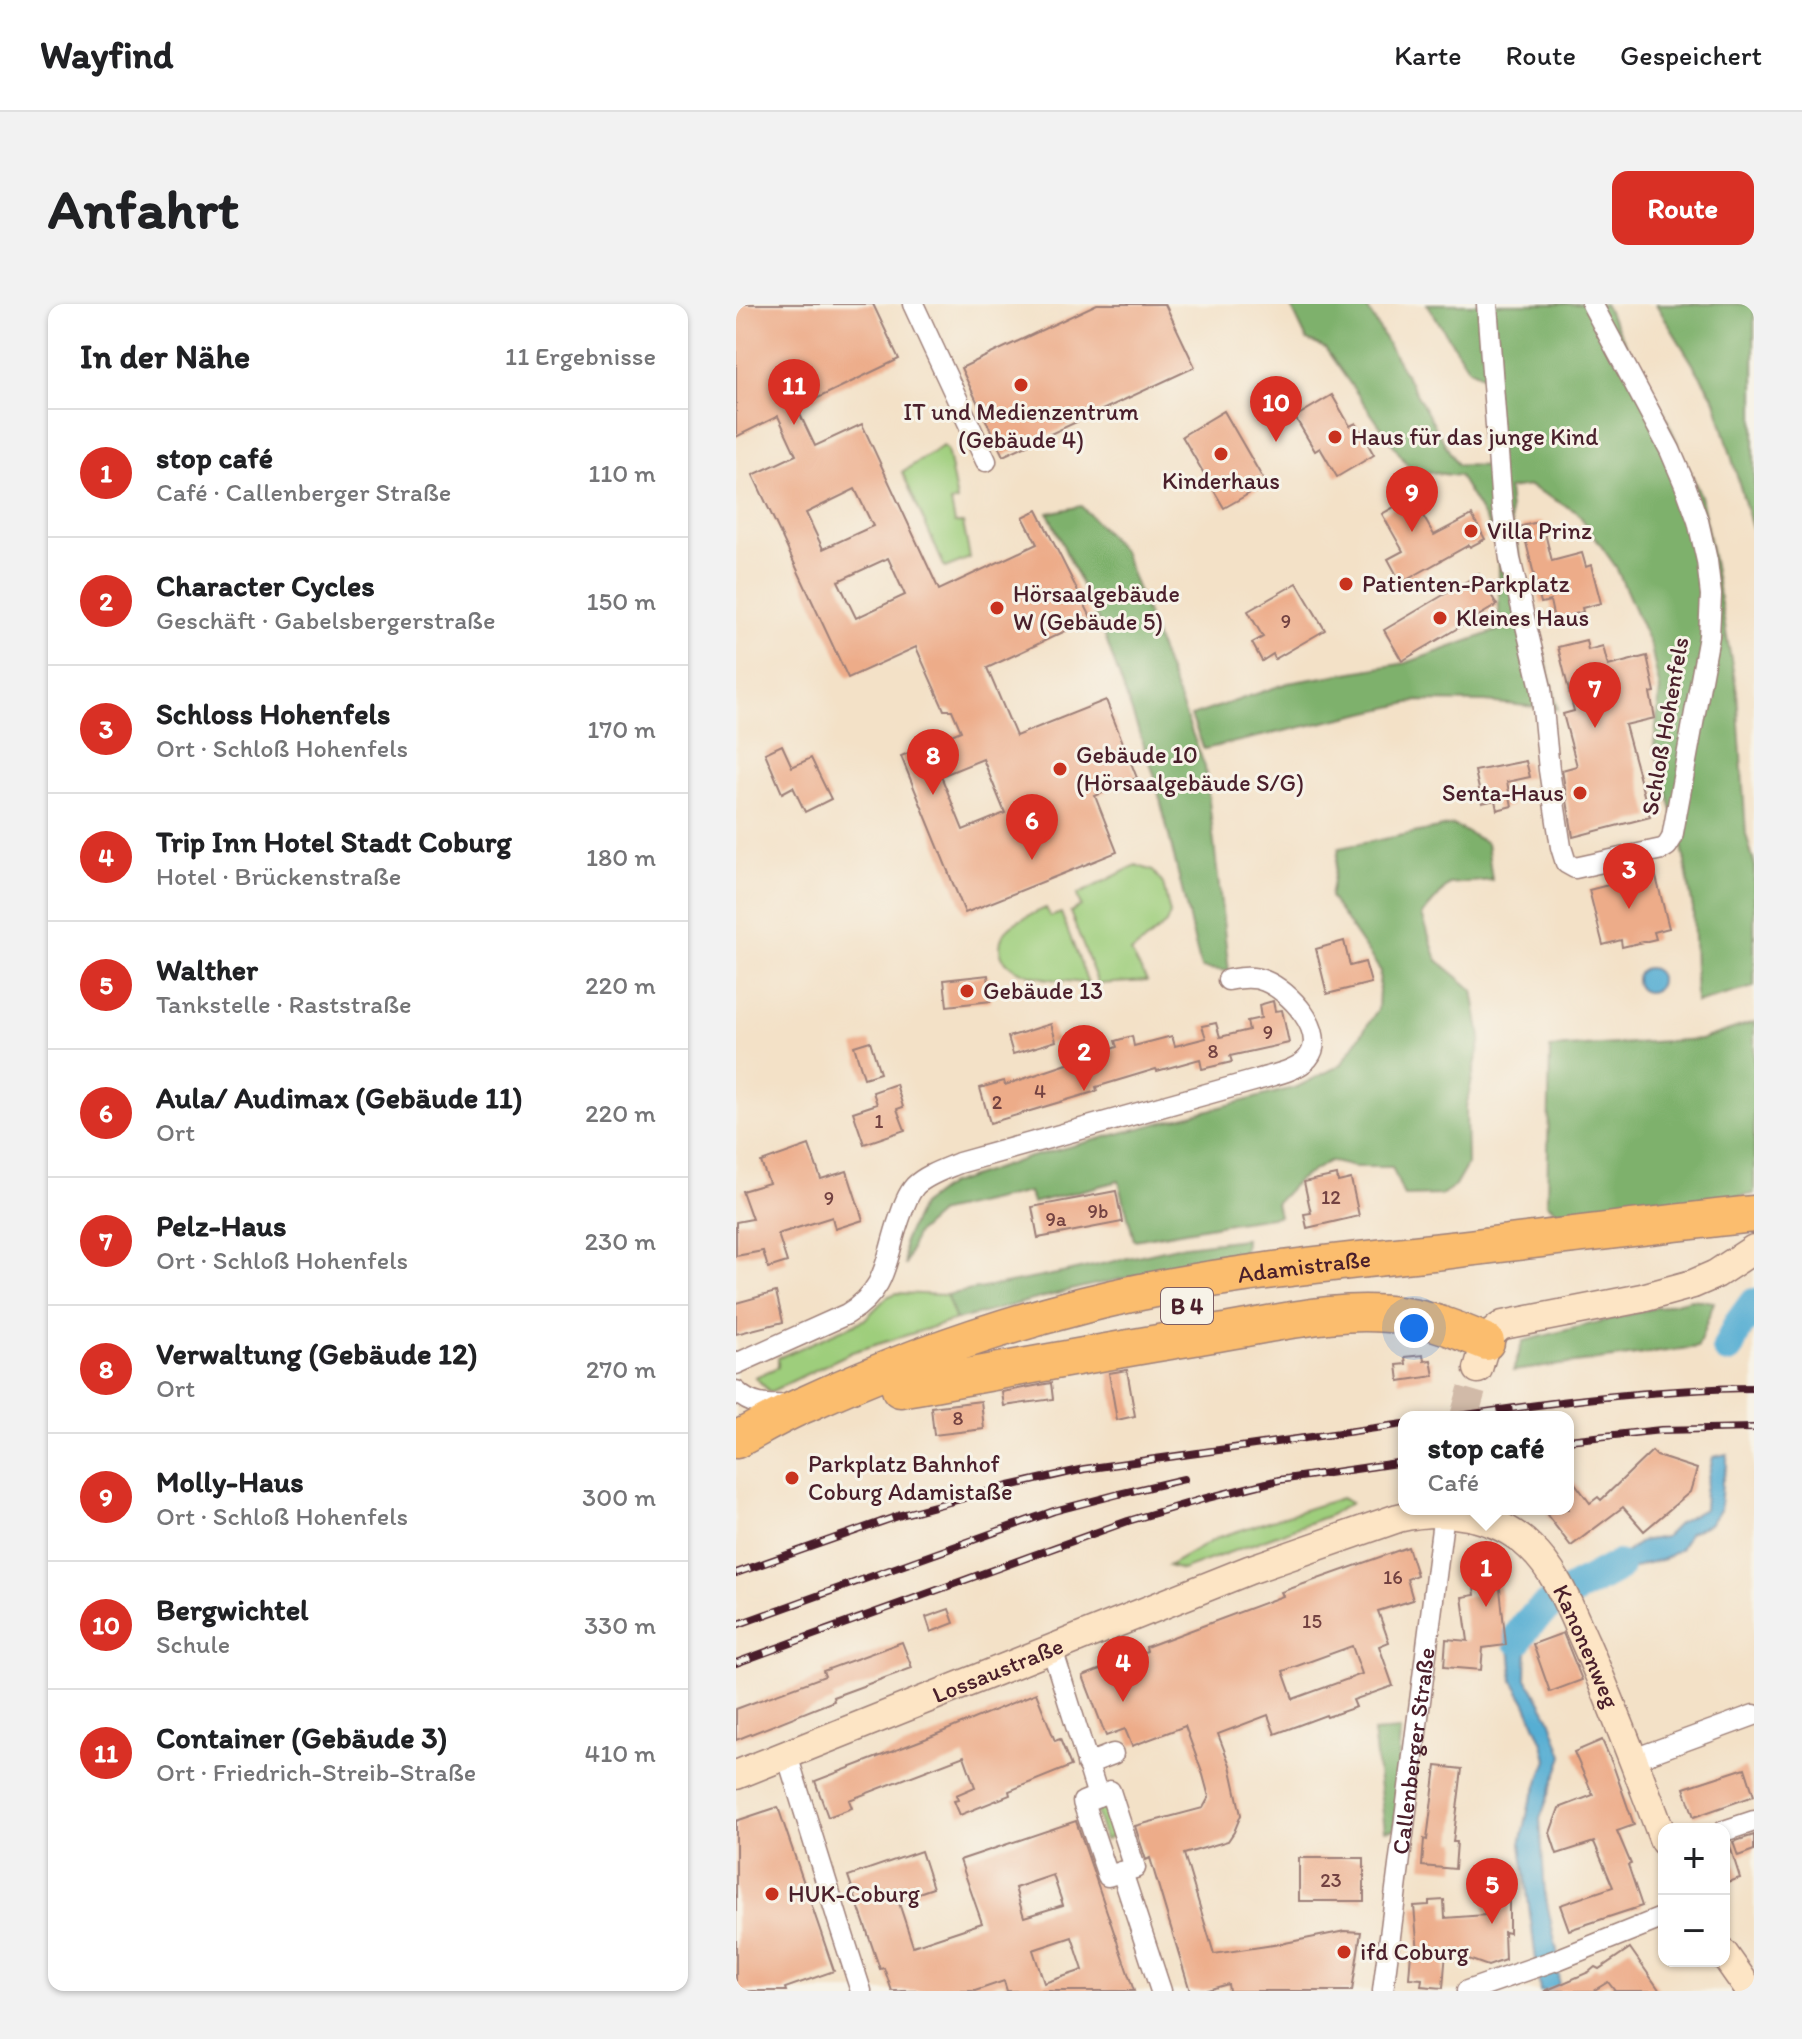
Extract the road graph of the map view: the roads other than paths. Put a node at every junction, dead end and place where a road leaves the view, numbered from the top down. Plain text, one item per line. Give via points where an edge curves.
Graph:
1 (913, 304) edge
2 (1487, 304) edge
3 (1592, 304) edge
4 (986, 461) dead end
5 (1228, 980) dead end
6 (1754, 1214) edge
7 (1661, 1236) junction
8 (1754, 1238) edge
9 (1754, 1249) edge
10 (1482, 1355) joint
11 (736, 1364) edge
12 (900, 1389) junction
13 (736, 1391) edge
14 (803, 1405) junction
15 (736, 1440) edge
16 (736, 1464) edge
17 (1409, 1515) edge
18 (1443, 1515) edge
19 (1461, 1515) edge
20 (1052, 1649) junction
21 (1754, 1715) edge
22 (1113, 1754) dead end
23 (787, 1755) junction
24 (1634, 1759) junction
25 (1087, 1764) junction
26 (736, 1775) edge
27 (1098, 1796) junction
28 (1754, 1821) edge
29 (1658, 1825) edge
30 (1730, 1829) edge
31 (1126, 1839) junction
32 (1099, 1848) junction
33 (1122, 1872) junction
34 (1658, 1919) edge
35 (1730, 1963) edge
36 (861, 1991) edge
37 (1161, 1991) edge
38 (1383, 1991) edge
39 (1467, 1991) edge
40 (1750, 1991) edge

1 - 4 street
2 - 3 street, Schloß Hohenfels via 1510,559 1541,688 1561,847 1566,863 1575,868 1662,849 1672,838 1709,636 1711,595 1698,521 1685,485
5 - 11 street via 1256,978 1291,998 1312,1033 1307,1059 1257,1080 959,1163 920,1182 903,1208 883,1277 859,1307
6 - 7 highway, Adamistraße / B 4
7 - 8 highway, Adamistraße / B 4
7 - 12 highway, Adamistraße / B 4 via 1193,1305 988,1356
7 - 14 highway, Adamistraße / B 4 via 1556,1238 1310,1264 1190,1283 983,1335
9 - 10 street via 1693,1284 1503,1325 1495,1329
10 - 12 highway via 1459,1330 1406,1316 1327,1315
12 - 16 highway, Adamistraße / B 4
13 - 14 street via 767,1406
14 - 15 highway, Adamistraße / B 4
17 - 20 street, Lossaustraße via 1249,1570
18 - 38 street, Callenberger Straße
19 - 24 street, Kanonenweg via 1510,1531 1542,1560 1573,1616
20 - 23 street, Lossaustraße
20 - 25 street
21 - 24 street
22 - 25 street
23 - 26 street, Lossaustraße
23 - 36 street
24 - 29 street, Kanonenweg
25 - 27 street
27 - 31 street via 1110,1791
27 - 32 street via 1083,1802
28 - 30 street
31 - 32 street
31 - 33 street via 1135,1868
32 - 33 street via 1108,1876
33 - 37 street
34 - 39 street
35 - 40 street

